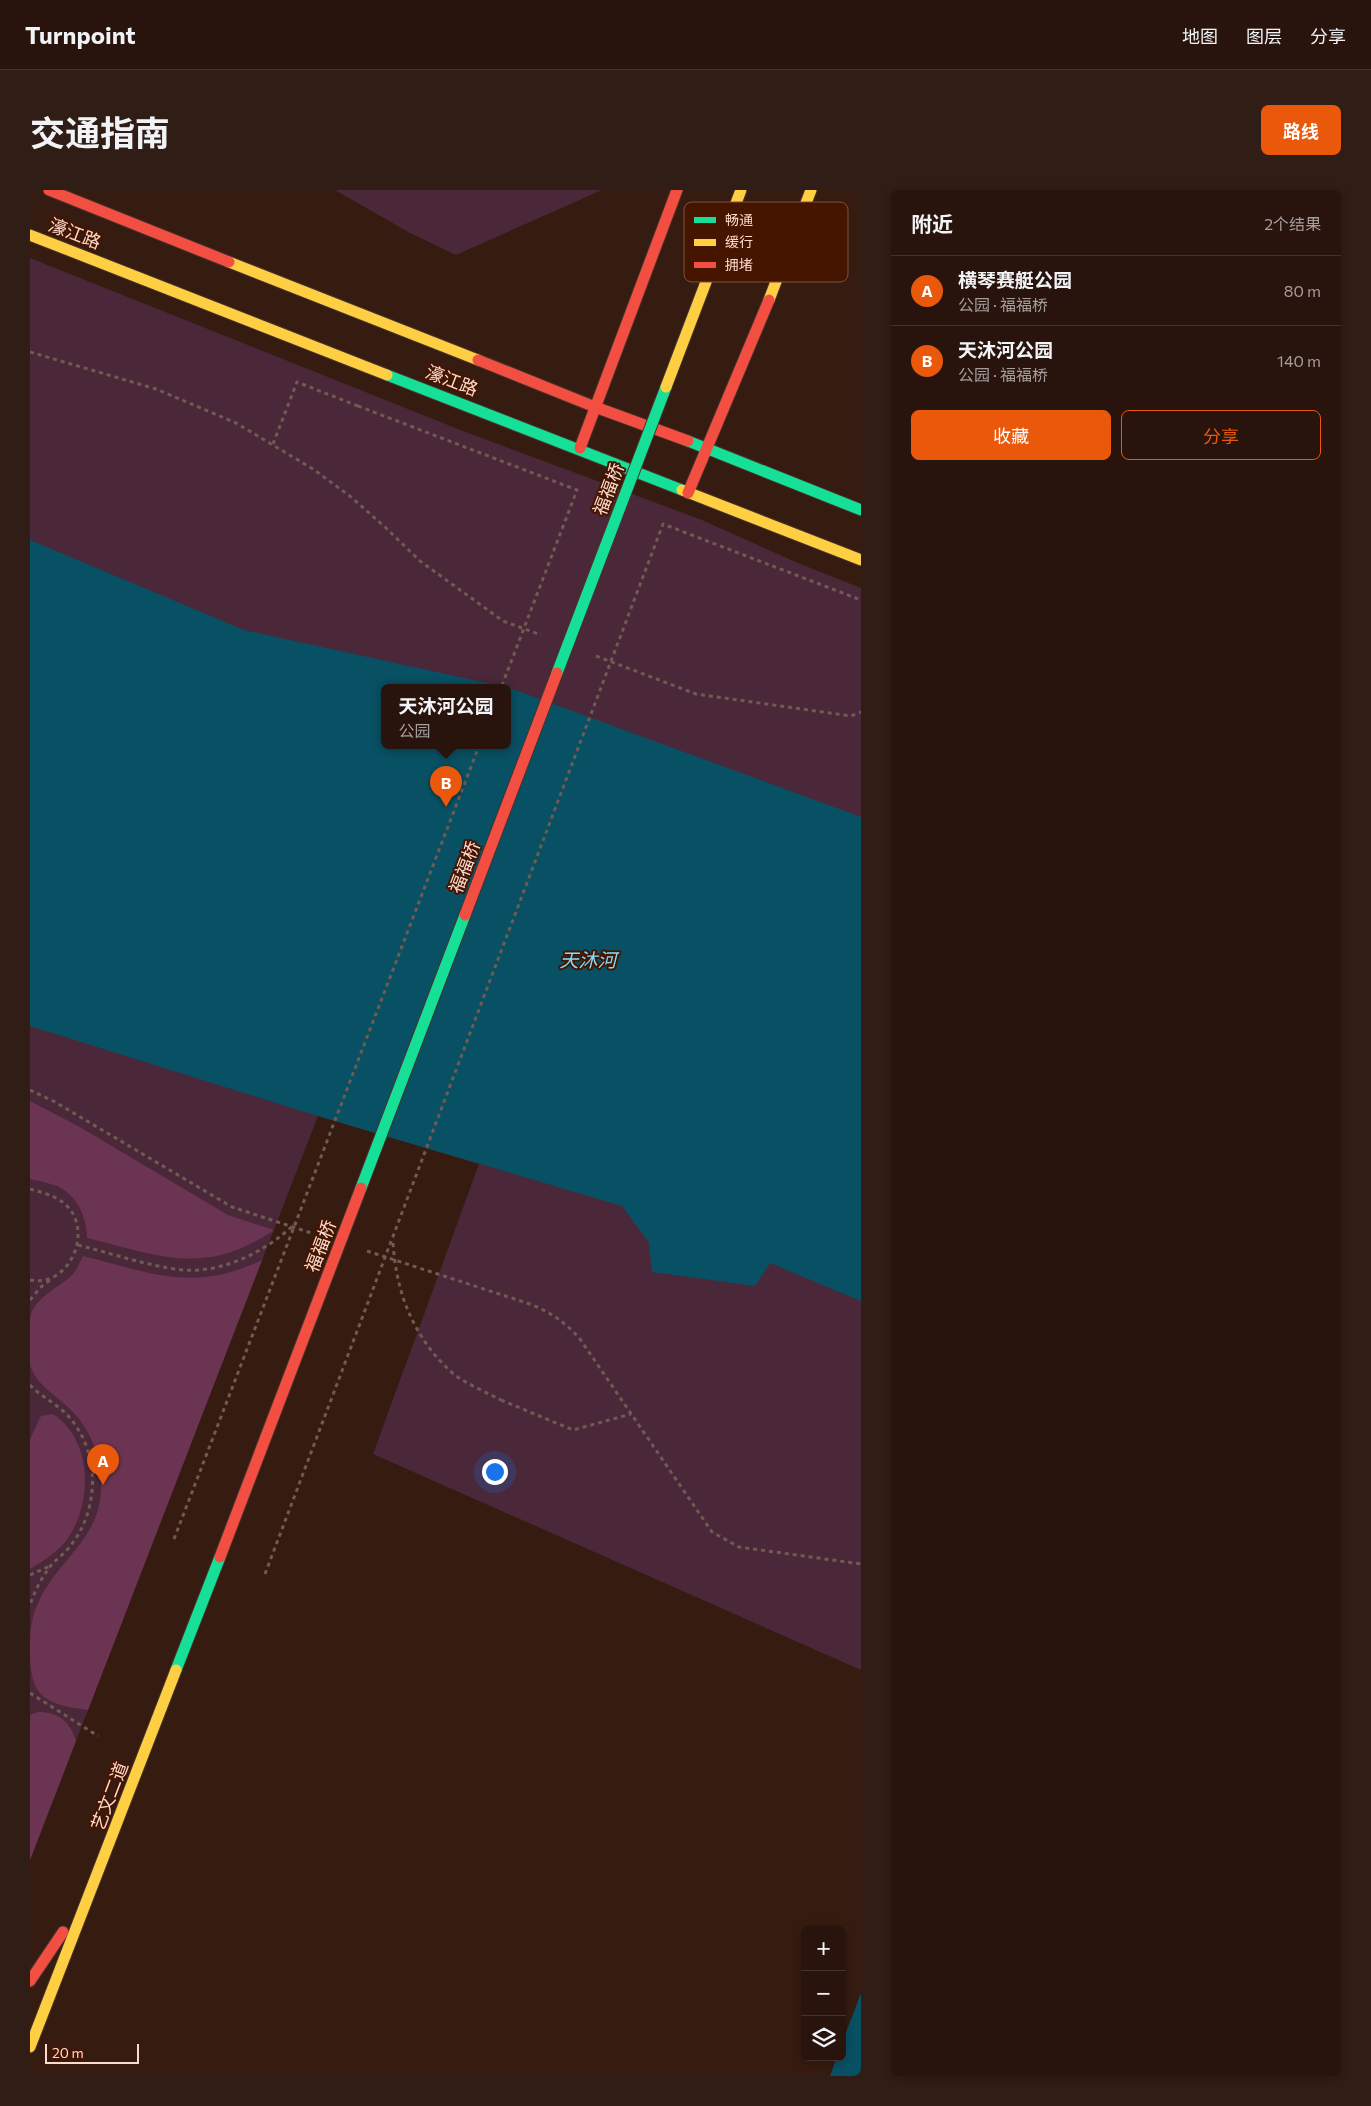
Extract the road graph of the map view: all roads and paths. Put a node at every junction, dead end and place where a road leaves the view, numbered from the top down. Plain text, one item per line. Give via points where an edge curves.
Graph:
1 (49, 190) edge
2 (677, 190) edge
3 (741, 190) edge
4 (811, 190) edge
5 (736, 202) edge
6 (806, 202) edge
7 (30, 235) edge
8 (706, 282) edge
9 (776, 282) edge
10 (30, 352) edge
11 (595, 407) junction
12 (273, 444) junction
13 (580, 448) junction
14 (708, 448) junction
15 (688, 494) junction
16 (861, 510) edge
17 (861, 560) edge
18 (861, 600) edge
19 (549, 638) dead end
20 (595, 656) dead end
21 (503, 684) edge
22 (861, 712) edge
23 (478, 749) edge
24 (30, 1090) edge
25 (30, 1189) edge
26 (297, 1222) junction
27 (316, 1234) dead end
28 (392, 1240) junction
29 (78, 1245) junction
30 (363, 1250) dead end
31 (55, 1276) junction
32 (30, 1280) edge
33 (30, 1300) edge
34 (30, 1385) edge
35 (631, 1414) junction
36 (174, 1539) dead end
37 (220, 1557) joint
38 (861, 1564) edge
39 (51, 1565) junction
40 (265, 1574) dead end
41 (30, 1575) edge
42 (30, 1605) edge
43 (30, 1693) edge
44 (98, 1736) dead end
45 (88, 1896) junction
46 (30, 1981) edge
47 (30, 2047) edge

1 - 11 main road, 濠江路
2 - 11 main road
3 - 5 main road, 福福桥, bridge
4 - 6 main road
7 - 13 main road, 濠江路
8 - 37 main road, 福福桥, bridge
9 - 14 main road
10 - 12 path via 156,389 236,423
11 - 13 main road
11 - 14 main road, 濠江路
12 - 19 path via 351,497 420,562 503,621
12 - 21 path, bridge via 297,382 577,490
13 - 15 main road, 濠江路
14 - 15 main road
14 - 16 main road, 濠江路
15 - 17 main road, 濠江路
18 - 28 path, bridge via 663,524
20 - 22 path via 696,694 851,716
23 - 26 path, bridge
24 - 27 path via 232,1207
25 - 29 path via 53,1195 69,1208 77,1226
26 - 29 path, bridge via 281,1237 242,1259 199,1269 176,1269
26 - 36 path, bridge
28 - 35 path, bridge via 394,1266 409,1316 422,1339 458,1377 500,1400 572,1430
28 - 40 path, bridge
29 - 31 path via 70,1263
30 - 35 path via 549,1312 580,1338
31 - 32 path via 36,1282
31 - 33 path
34 - 39 path via 68,1416 79,1431 92,1468 93,1489 82,1528 71,1546
35 - 38 path via 712,1532 738,1547
37 - 45 main road, 艺文二道
39 - 41 path
39 - 42 path
43 - 44 path
45 - 46 main road
45 - 47 main road, 艺文二道

